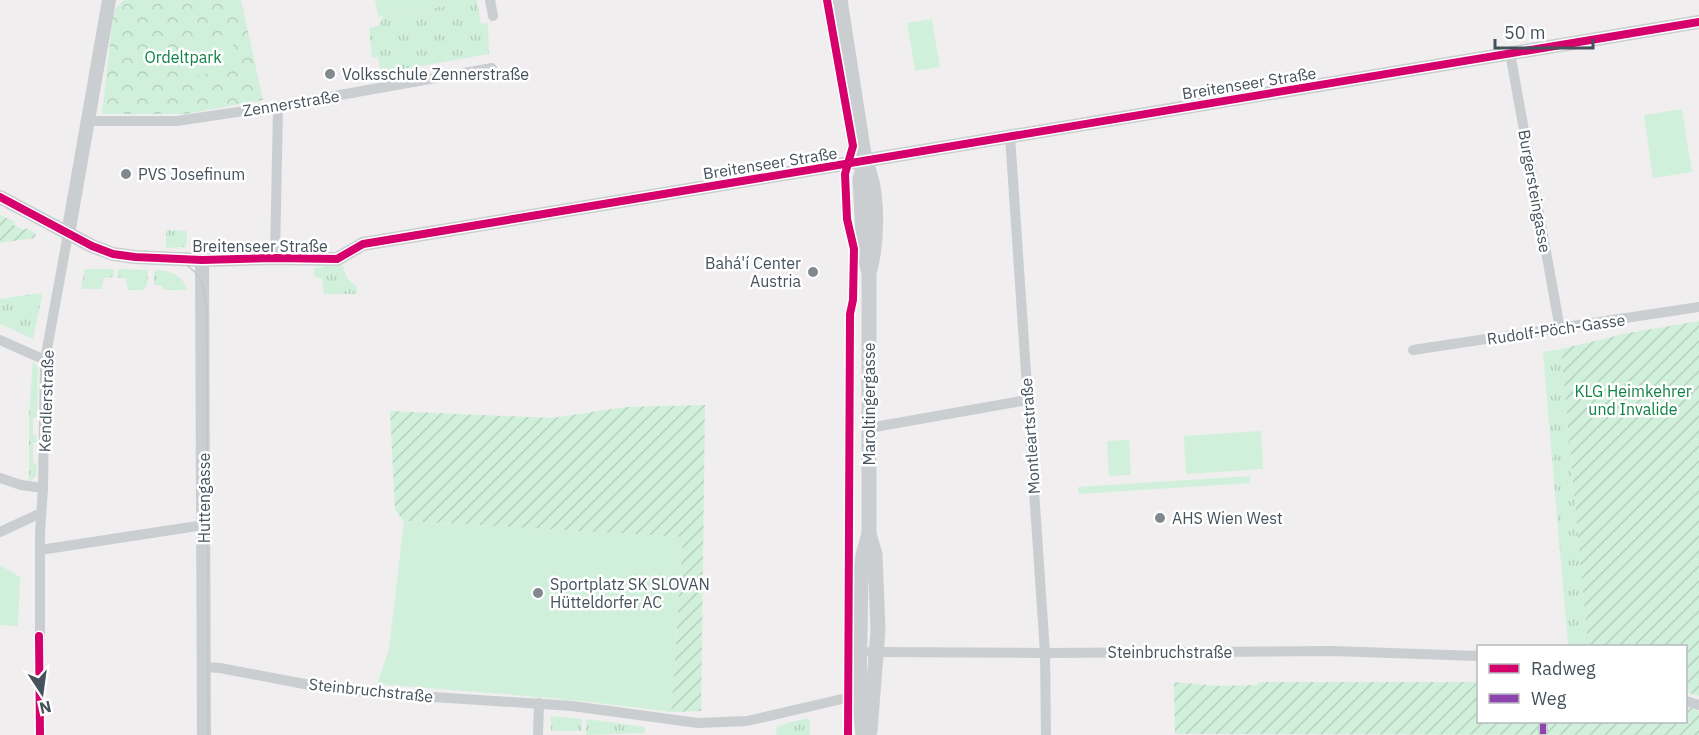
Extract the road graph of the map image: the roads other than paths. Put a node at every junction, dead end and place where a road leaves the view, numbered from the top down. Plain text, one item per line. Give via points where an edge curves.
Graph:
1 (109, 0) edge
2 (490, 0) edge
3 (840, 0) edge
4 (492, 16) dead end
5 (1699, 22) edge
6 (1510, 53) junction
7 (492, 68) dead end
8 (278, 106) junction
9 (87, 122) junction
10 (1010, 136) junction
11 (866, 161) junction
12 (0, 197) edge
13 (68, 234) junction
14 (275, 258) junction
15 (202, 260) junction
16 (1699, 307) edge
17 (1560, 329) junction
18 (0, 340) edge
19 (1413, 350) dead end
20 (45, 360) junction
21 (1027, 400) junction
22 (869, 428) junction
23 (0, 478) edge
24 (43, 488) junction
25 (41, 513) junction
26 (204, 525) junction
27 (0, 532) edge
28 (869, 534) junction
29 (40, 550) junction
30 (861, 651) junction
31 (877, 652) junction
32 (1046, 653) junction
33 (1477, 656) edge
34 (204, 667) junction
35 (859, 695) junction
36 (538, 703) junction
37 (40, 735) edge
38 (204, 735) edge
39 (538, 735) edge
40 (863, 735) edge
41 (870, 735) edge
42 (1046, 735) edge

1 - 9 street, Kendlerstraße
2 - 4 street
3 - 11 main road, Maroltingergasse
5 - 6 street, Breitenseer Straße
6 - 10 street, Breitenseer Straße
6 - 17 street, Burgersteingasse
7 - 8 street, Zennerstraße
8 - 9 street, Zennerstraße via 177,121
8 - 14 street
9 - 13 street, Kendlerstraße
10 - 11 street, Breitenseer Straße
10 - 21 street, Montleartstraße
11 - 14 street, Breitenseer Straße via 363,244 337,259
11 - 22 main road, Maroltingergasse via 873,176 875,246 869,273
12 - 13 street, Breitenseer Straße
13 - 15 street, Breitenseer Straße via 113,254
13 - 20 street, Kendlerstraße
14 - 15 street, Breitenseer Straße
15 - 26 street, Huttengasse
16 - 17 street, Rudolf-Pöch-Gasse
17 - 19 street, Rudolf-Pöch-Gasse
18 - 20 street
20 - 24 street, Kendlerstraße
21 - 22 street
21 - 32 street, Montleartstraße
22 - 28 main road, Maroltingergasse
23 - 24 street
24 - 25 street, Kendlerstraße
25 - 27 street
25 - 29 street, Kendlerstraße
26 - 29 street
26 - 34 street, Huttengasse
28 - 30 main road, Maroltingergasse via 861,570
28 - 31 main road, Maroltingergasse via 875,554
29 - 37 street, Kendlerstraße
30 - 31 street, Steinbruchstraße
30 - 35 main road, Maroltingergasse
31 - 32 street, Steinbruchstraße
31 - 41 main road, Maroltingergasse
32 - 33 street, Steinbruchstraße via 1332,651
32 - 42 street, Montleartstraße
34 - 36 street, Steinbruchstraße via 360,692
34 - 38 street, Huttengasse
35 - 36 street, Steinbruchstraße via 747,721 713,724
35 - 40 main road, Maroltingergasse
36 - 39 street

